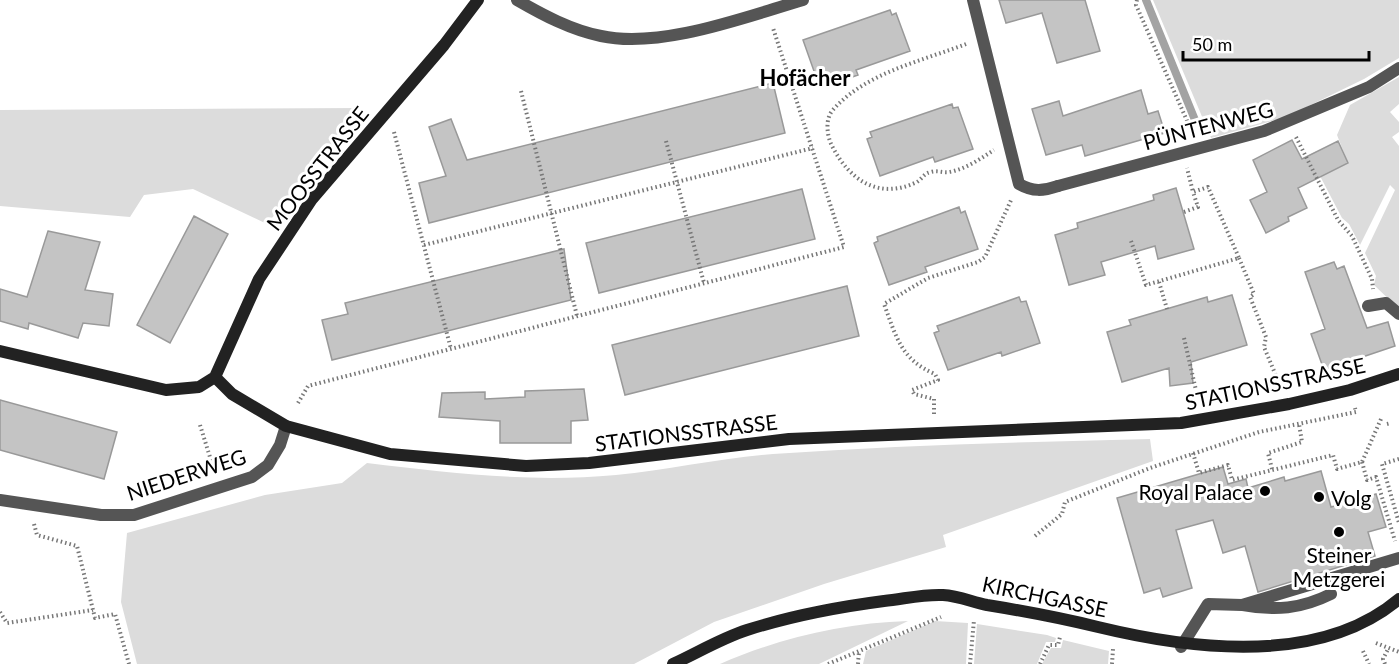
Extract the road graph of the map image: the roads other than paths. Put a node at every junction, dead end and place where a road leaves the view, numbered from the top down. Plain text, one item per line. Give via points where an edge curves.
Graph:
1 (478, 0) edge
2 (517, 0) edge
3 (803, 0) edge
4 (973, 0) edge
5 (1399, 68) edge
6 (1368, 306) dead end
7 (1399, 314) edge
8 (0, 351) edge
9 (1399, 374) edge
10 (215, 377) junction
11 (286, 426) junction
12 (0, 500) edge
13 (1398, 552) edge
14 (1331, 594) dead end
15 (1399, 599) edge
16 (1242, 604) junction
17 (1181, 647) junction
18 (673, 664) edge

1 - 10 street, MOOSSTRASSE via 312,199 259,279
2 - 3 street via 547,18 601,36 643,40
4 - 5 street, PÜNTENWEG via 1019,184 1029,190 1044,190 1289,123 1370,87
6 - 7 street via 1386,303
8 - 10 street via 166,390 199,387
9 - 11 street, STATIONSSTRASSE via 1289,404 1182,423 789,439 589,464 526,466 401,455
10 - 11 street, STATIONSSTRASSE via 232,394
11 - 12 street, NIEDERWEG via 268,465 252,477 134,515
13 - 16 street
14 - 16 street via 1284,610
15 - 17 street, KIRCHGASSE via 1385,616 1350,639 1307,653 1260,658
16 - 17 street via 1208,604
17 - 18 street, KIRCHGASSE via 963,597 919,595 810,613 745,630

